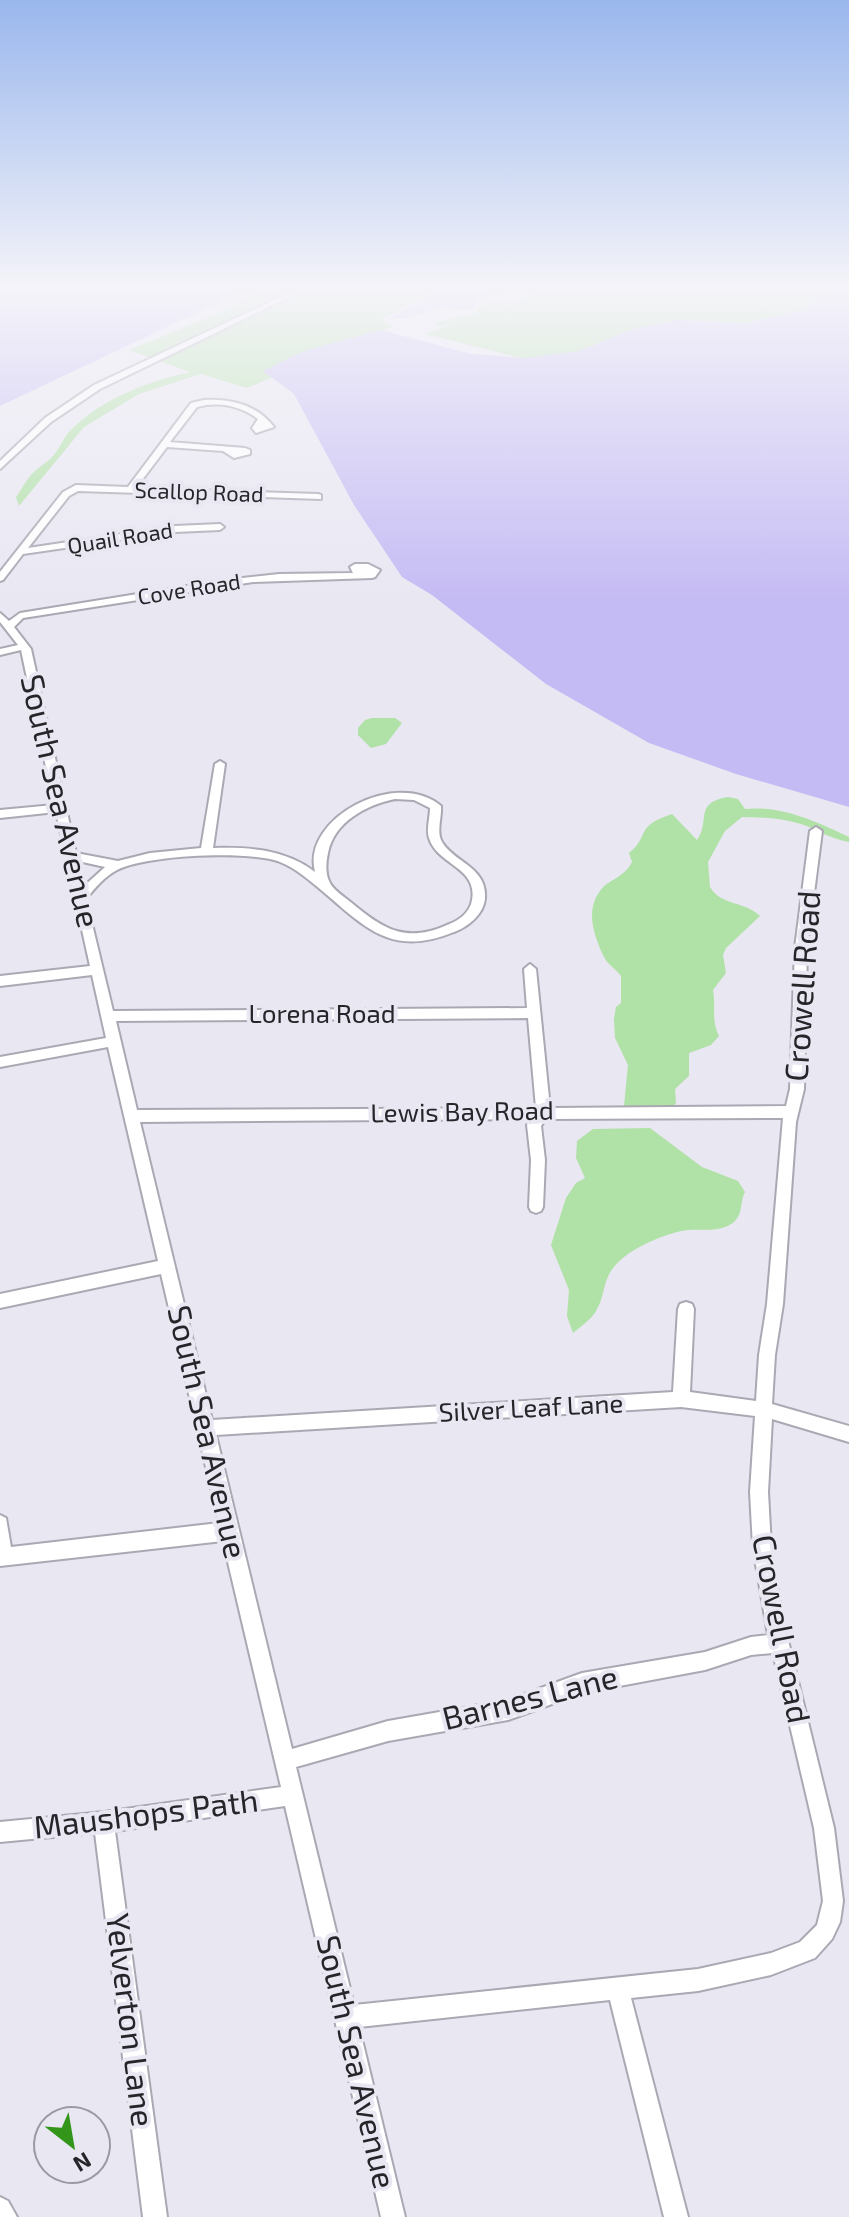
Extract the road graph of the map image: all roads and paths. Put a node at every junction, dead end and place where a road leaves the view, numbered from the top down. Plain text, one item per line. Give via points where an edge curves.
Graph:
1 (87, 393) edge
2 (263, 419) dead end
3 (164, 444) junction
4 (225, 449) dead end
5 (1, 464) edge
6 (131, 489) junction
7 (318, 497) dead end
8 (220, 527) dead end
9 (20, 552) junction
10 (359, 576) dead end
11 (0, 578) edge
12 (0, 616) edge
13 (20, 616) junction
14 (9, 627) junction
15 (25, 646) junction
16 (0, 652) edge
17 (220, 764) dead end
18 (60, 808) junction
19 (0, 814) edge
20 (816, 831) dead end
21 (206, 853) junction
22 (318, 854) junction
23 (70, 856) junction
24 (283, 858) junction
25 (118, 865) junction
26 (325, 888) junction
27 (80, 899) junction
28 (530, 969) dead end
29 (98, 970) junction
30 (0, 981) edge
31 (534, 1013) junction
32 (110, 1016) junction
33 (115, 1041) junction
34 (0, 1062) edge
35 (543, 1112) junction
36 (792, 1112) junction
37 (133, 1116) junction
38 (536, 1207) dead end
39 (168, 1266) junction
40 (0, 1301) edge
41 (686, 1309) dead end
42 (681, 1399) junction
43 (763, 1409) junction
44 (208, 1428) junction
45 (849, 1434) edge
46 (0, 1524) edge
47 (230, 1531) junction
48 (1, 1557) edge
49 (778, 1643) junction
50 (284, 1761) junction
51 (292, 1795) junction
52 (104, 1822) junction
53 (0, 1832) edge
54 (618, 1990) junction
55 (346, 2017) junction
56 (0, 2209) edge
57 (5, 2217) edge
58 (155, 2217) edge
59 (393, 2217) edge
60 (676, 2217) edge

1 - 5 street via 48,420
2 - 3 street via 235,406 202,402 187,412
3 - 4 street
3 - 6 street
6 - 7 street, Scallop Road
6 - 9 street, Scallop Road via 80,487 66,494
8 - 9 street, Quail Road
9 - 11 street
10 - 13 street, Cove Road via 252,579
12 - 13 street, Cove Road
12 - 14 street
13 - 14 street
14 - 15 street
15 - 16 street
15 - 18 street, South Sea Avenue
17 - 21 street
18 - 19 street
18 - 23 street, South Sea Avenue
20 - 36 street, Crowell Road via 801,948
21 - 24 street
21 - 25 street
22 - 24 street
22 - 26 street via 318,874
22 - 26 street via 328,832 359,807 393,796 421,798 435,806 437,843 475,875 479,897 473,913 449,931 425,938 398,937 370,927
23 - 25 street
23 - 27 street, South Sea Avenue
24 - 26 street
25 - 27 street via 93,882
27 - 29 street, South Sea Avenue
28 - 31 street
29 - 30 street
29 - 32 street, South Sea Avenue
31 - 32 street, Lorena Road
31 - 35 street
32 - 33 street, South Sea Avenue
33 - 34 street
33 - 37 street, South Sea Avenue
35 - 36 street, Lewis Bay Road
35 - 37 street, Lewis Bay Road
35 - 38 street via 534,1125
36 - 43 street, Crowell Road
37 - 39 street, South Sea Avenue
39 - 40 street
39 - 44 street, South Sea Avenue
41 - 42 street
42 - 43 street, Silver Leaf Lane
42 - 44 street, Silver Leaf Lane
43 - 45 street, Silver Leaf Lane
43 - 49 street, Crowell Road via 762,1547
44 - 47 street, South Sea Avenue
46 - 48 street
47 - 48 street
47 - 50 street, South Sea Avenue
49 - 50 street, Barnes Lane via 582,1683 508,1710 388,1731
49 - 54 street, Crowell Road via 824,1828 833,1901 825,1932 807,1950 771,1964
50 - 51 street, South Sea Avenue
51 - 52 street, Maushops Path
51 - 55 street, South Sea Avenue
52 - 53 street, Maushops Path
52 - 58 street, Yelverton Lane
54 - 55 street, Crowell Road
54 - 60 street
55 - 59 street, South Sea Avenue
56 - 57 street

